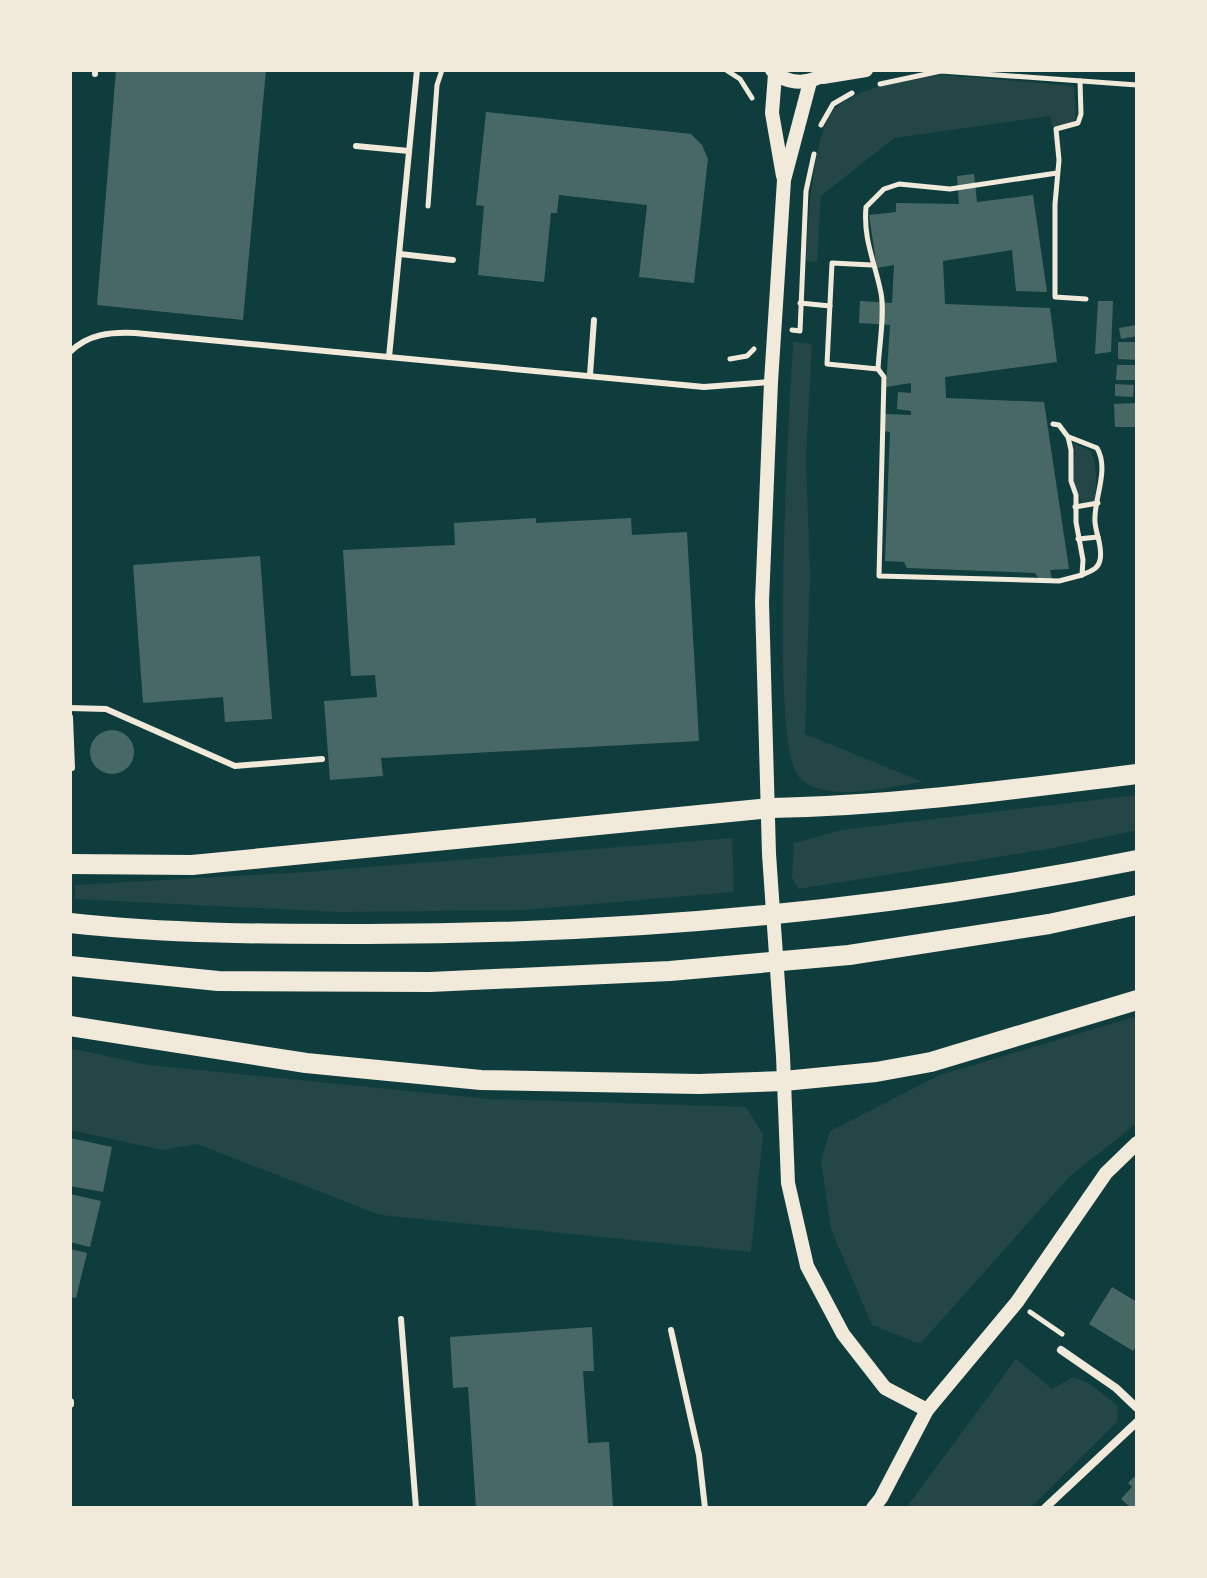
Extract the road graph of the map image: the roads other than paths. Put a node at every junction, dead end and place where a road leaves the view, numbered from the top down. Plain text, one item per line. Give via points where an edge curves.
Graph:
1 (417, 70) edge
2 (866, 70) edge
3 (773, 72) edge
4 (820, 76) edge
5 (356, 146) dead end
6 (409, 151) junction
7 (784, 180) junction
8 (400, 254) junction
9 (453, 260) dead end
10 (594, 320) dead end
11 (70, 352) edge
12 (389, 357) junction
13 (590, 375) junction
14 (771, 382) junction
15 (70, 708) edge
16 (70, 717) edge
17 (322, 759) dead end
18 (72, 768) dead end
19 (1137, 774) edge
20 (770, 808) junction
21 (1137, 860) edge
22 (70, 864) edge
23 (1137, 905) edge
24 (70, 923) edge
25 (70, 966) edge
26 (1137, 1000) edge
27 (70, 1026) edge
28 (784, 1081) junction
29 (1137, 1143) edge
30 (401, 1319) dead end
31 (671, 1330) dead end
32 (1061, 1350) road end
33 (1137, 1408) edge
34 (927, 1410) junction
35 (1137, 1422) edge
36 (416, 1508) edge
37 (705, 1508) edge
38 (873, 1508) edge
39 (1045, 1508) edge

1 - 6 lane
2 - 4 street
3 - 4 street via 798,83
3 - 7 street via 772,113
4 - 7 street
5 - 6 lane
6 - 8 lane
7 - 14 street
8 - 9 lane
8 - 12 lane
10 - 13 lane
11 - 12 lane via 84,340 120,332
12 - 13 lane
13 - 14 lane via 704,387
14 - 20 street via 762,602
15 - 17 lane via 106,709 235,766
16 - 18 lane
19 - 20 highway via 959,796
20 - 22 highway via 192,865
20 - 28 street
21 - 24 highway via 855,907 667,924 474,934 258,934
23 - 25 highway via 849,955 670,971 430,982 233,981
26 - 28 highway via 931,1062
27 - 28 highway via 306,1063 481,1080
28 - 34 street via 788,1183 807,1266 843,1334 885,1388
29 - 34 street via 1106,1173 1017,1302
30 - 36 lane
31 - 37 lane via 699,1455
32 - 33 street
34 - 38 street
35 - 39 street

